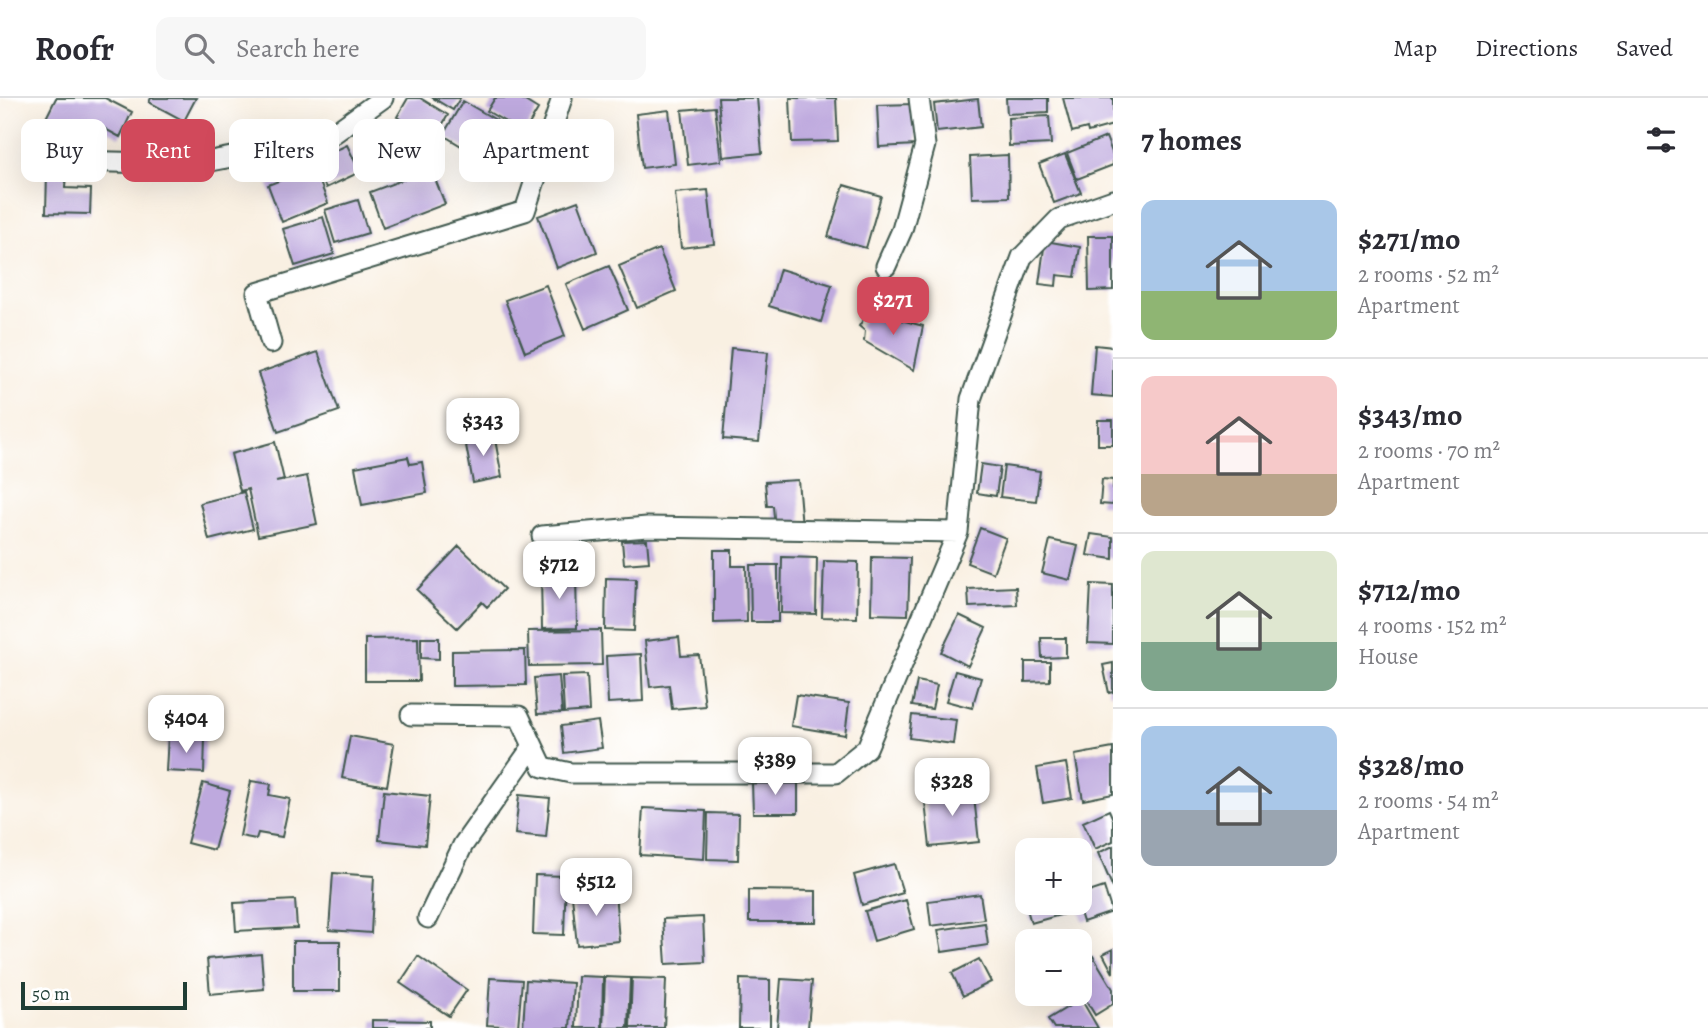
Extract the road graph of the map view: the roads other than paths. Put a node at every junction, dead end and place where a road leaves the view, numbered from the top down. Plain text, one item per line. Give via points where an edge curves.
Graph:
1 (383, 98) edge
2 (562, 98) edge
3 (919, 98) edge
4 (107, 162) edge
5 (1113, 200) edge
6 (886, 266) dead end
7 (271, 343) dead end
8 (958, 532) junction
9 (542, 536) dead end
10 (411, 715) dead end
11 (533, 746) junction
12 (428, 918) dead end

1 - 4 street via 326,139 195,164
2 - 7 street via 526,211 257,293
3 - 6 street via 925,145 902,230
5 - 8 street via 1059,219 1022,257 971,399
8 - 9 street via 647,527
8 - 11 street via 867,748 836,773 572,773 543,767
10 - 11 street via 520,716
11 - 12 street via 463,845

